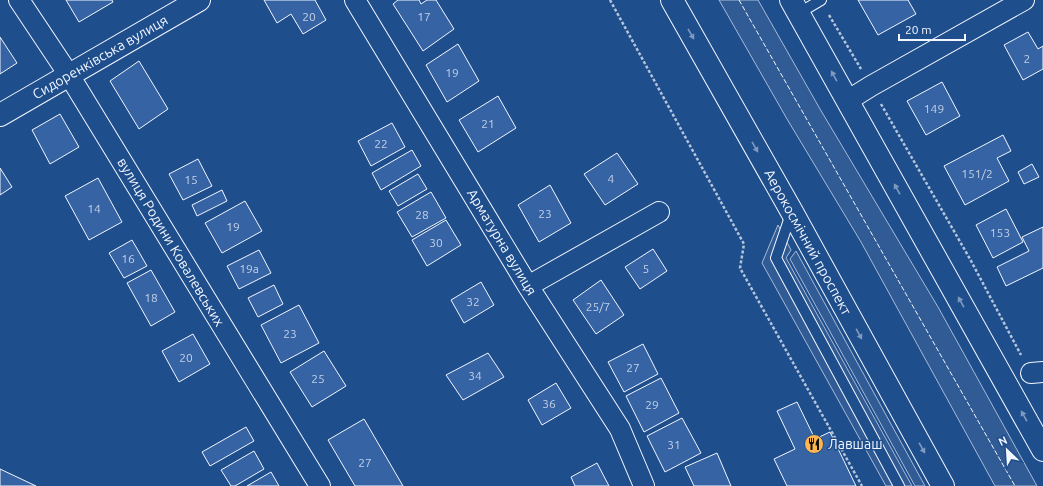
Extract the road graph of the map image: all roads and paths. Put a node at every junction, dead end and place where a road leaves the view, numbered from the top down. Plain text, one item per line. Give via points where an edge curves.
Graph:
1 (19, 0) edge
2 (199, 0) edge
3 (355, 0) edge
4 (610, 0) edge
5 (672, 0) edge
6 (821, 0) edge
7 (1024, 0) edge
8 (795, 6) edge
9 (69, 75) junction
10 (871, 86) junction
11 (847, 101) junction
12 (0, 114) edge
13 (659, 212) dead end
14 (792, 212) junction
15 (528, 286) junction
16 (1037, 372) edge
17 (1043, 450) edge
18 (320, 486) edge
19 (644, 486) edge
20 (862, 486) edge
21 (899, 486) edge
22 (944, 486) edge

1 - 9 street, вулиця Родини Ковалевських
2 - 9 main road, Сидоренківська вулиця
3 - 15 street, Арматурна вулиця
4 - 20 path via 744,244 740,268
5 -> 14 main road, Аерокосмічний проспект
6 - 8 lane
6 - 10 path
7 - 10 street
11 -> 8 main road
9 - 12 main road, Сидоренківська вулиця
9 - 18 street, вулиця Родини Ковалевських
10 - 11 street
10 - 16 path
17 -> 11 main road
13 - 15 street
14 - 21 lane via 776,258
14 -> 22 main road, Аерокосмічний проспект
15 - 19 street, Арматурна вулиця via 620,429

